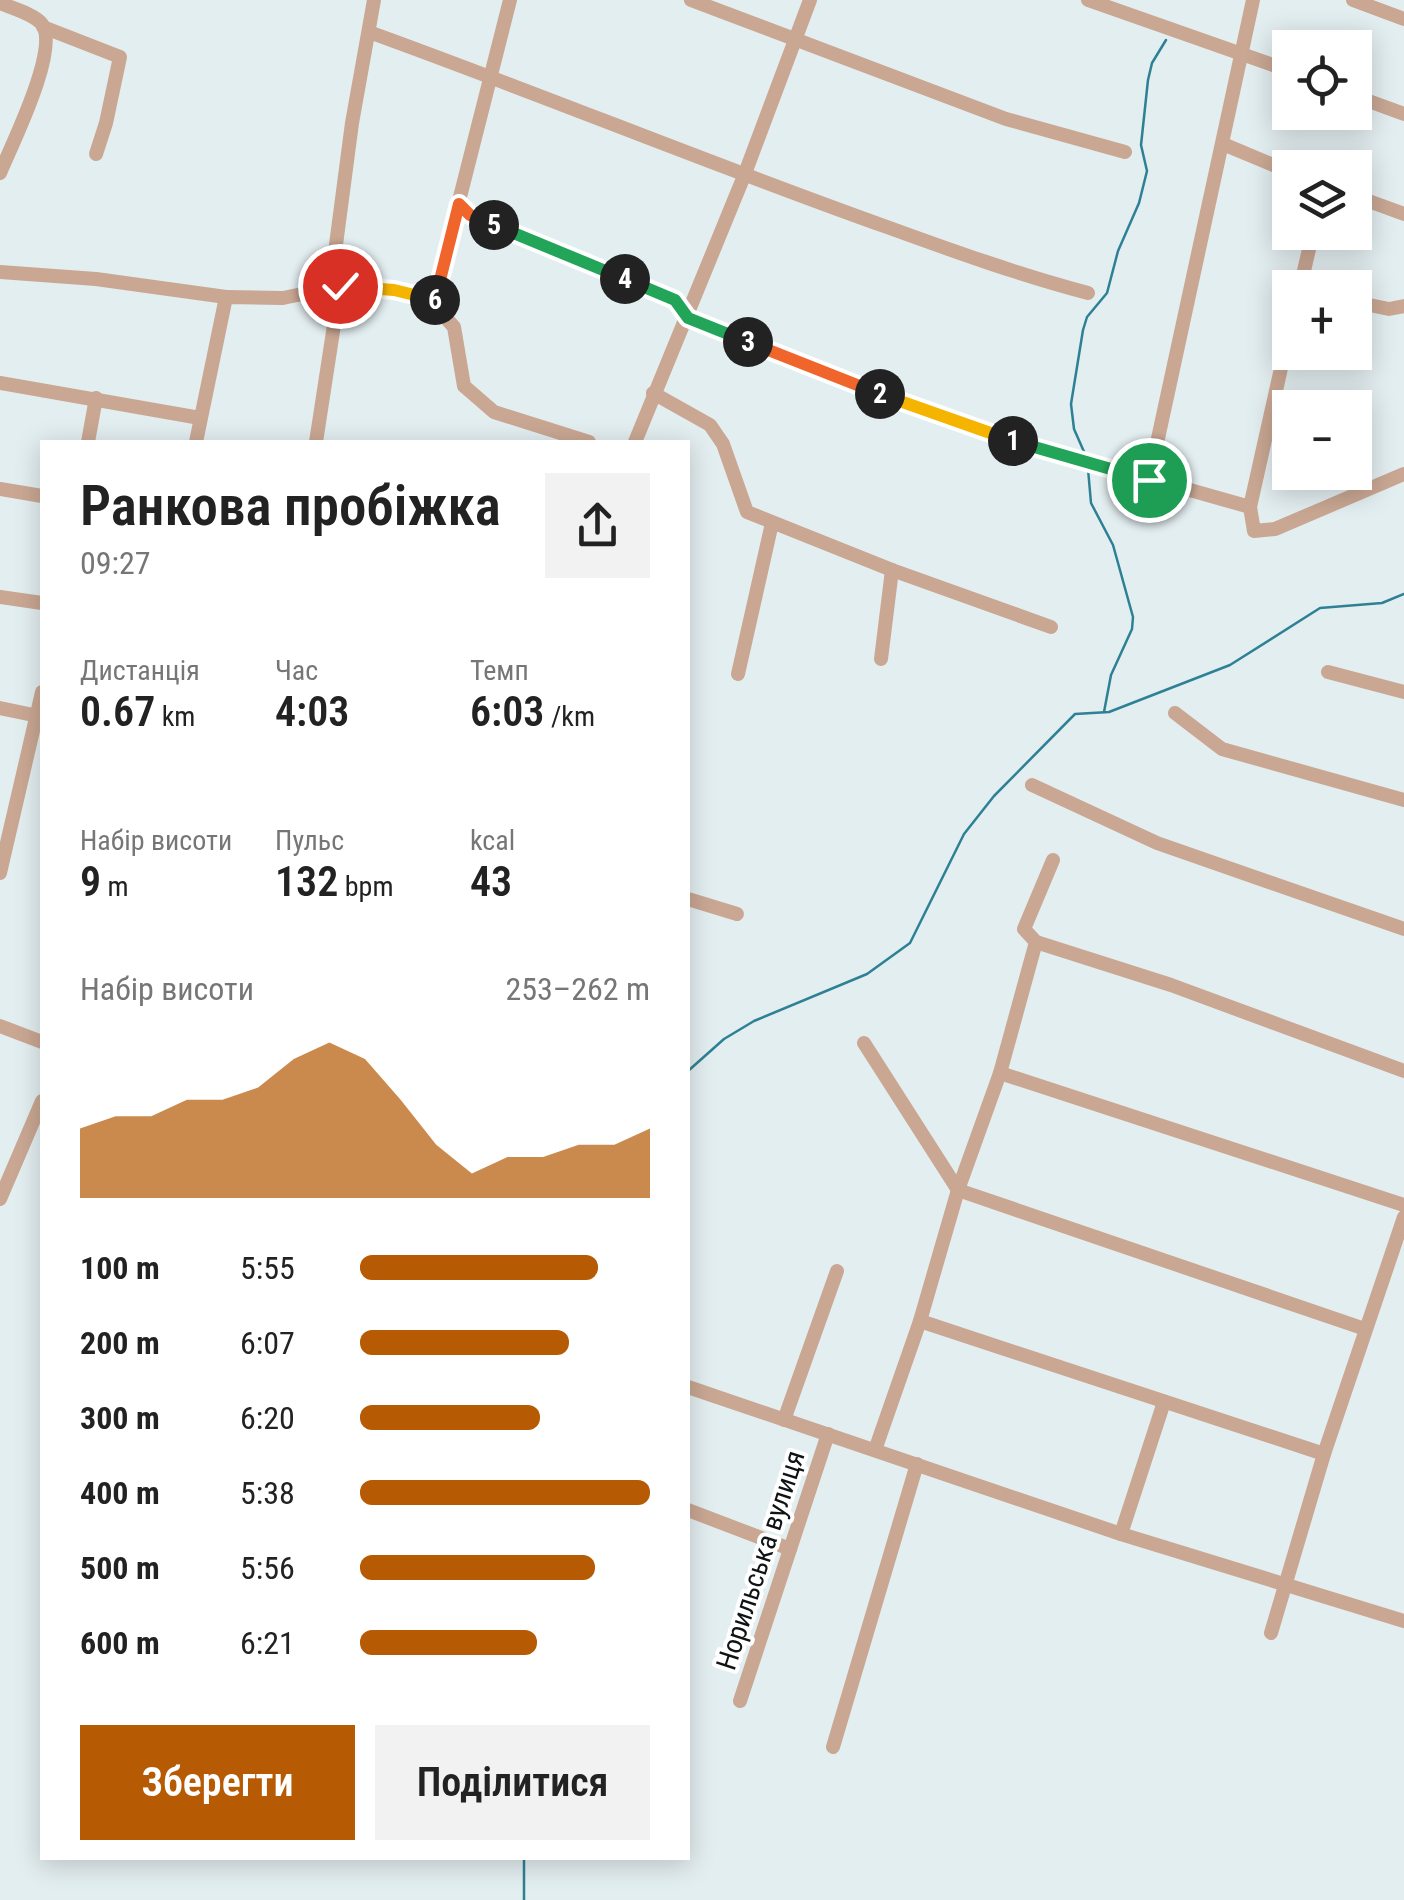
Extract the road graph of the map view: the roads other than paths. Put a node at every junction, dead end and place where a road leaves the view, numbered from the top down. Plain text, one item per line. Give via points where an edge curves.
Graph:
1 (374, 0) edge
2 (510, 0) edge
3 (691, 0) edge
4 (810, 0) edge
5 (1088, 0) edge
6 (1253, 0) edge
7 (1353, 0) edge
8 (0, 3) edge
9 (1404, 18) edge
10 (43, 27) junction
11 (369, 32) junction
12 (795, 42) junction
13 (1241, 53) junction
14 (1272, 65) edge
15 (491, 76) junction
16 (1372, 102) edge
17 (1404, 114) edge
18 (1223, 144) junction
19 (1126, 152) dead end
20 (96, 154) dead end
21 (1272, 164) edge
22 (0, 173) edge
23 (744, 176) junction
24 (1372, 202) edge
25 (459, 204) junction
26 (1404, 214) edge
27 (0, 272) edge
28 (340, 286) junction
29 (1088, 294) dead end
30 (226, 297) junction
31 (437, 301) junction
32 (1372, 306) edge
33 (1404, 306) edge
34 (688, 318) junction
35 (1281, 370) edge
36 (0, 382) edge
37 (653, 394) junction
38 (96, 398) junction
39 (200, 418) junction
40 (88, 440) edge
41 (196, 440) edge
42 (316, 440) edge
43 (583, 440) edge
44 (636, 440) edge
45 (1404, 474) edge
46 (1149, 480) junction
47 (0, 489) edge
48 (40, 496) edge
49 (1250, 506) junction
50 (772, 523) junction
51 (892, 570) junction
52 (0, 596) edge
53 (40, 604) edge
54 (1051, 627) dead end
55 (881, 658) dead end
56 (1328, 672) dead end
57 (738, 674) dead end
58 (1404, 692) edge
59 (40, 704) edge
60 (0, 708) edge
61 (1175, 712) dead end
62 (38, 716) junction
63 (1032, 785) dead end
64 (1404, 800) edge
65 (1052, 860) dead end
66 (0, 873) edge
67 (690, 900) edge
68 (738, 914) dead end
69 (1404, 929) edge
70 (1036, 942) junction
71 (0, 1026) edge
72 (40, 1041) edge
73 (864, 1043) dead end
74 (1404, 1071) edge
75 (1000, 1072) junction
76 (40, 1106) edge
77 (958, 1190) junction
78 (0, 1199) edge
79 (1404, 1205) edge
80 (1404, 1217) edge
81 (837, 1271) dead end
82 (920, 1322) junction
83 (1365, 1329) junction
84 (690, 1388) edge
85 (1164, 1402) junction
86 (784, 1420) junction
87 (828, 1434) junction
88 (875, 1450) junction
89 (1324, 1454) junction
90 (917, 1464) junction
91 (690, 1511) edge
92 (1121, 1534) junction
93 (790, 1549) junction
94 (1284, 1586) junction
95 (1404, 1621) edge
96 (1271, 1633) dead end
97 (740, 1700) dead end
98 (833, 1747) dead end

1 - 11 street
2 - 15 street
3 - 12 street
4 - 12 street
5 - 13 street
6 - 13 street
7 - 9 street
8 - 10 street
10 - 20 street via 120,57
10 - 22 street via 40,68
11 - 15 street
11 - 28 street via 332,276
12 - 19 street via 1006,119
12 - 23 street
13 - 14 street
13 - 18 street
15 - 23 street
15 - 25 street
16 - 17 street
18 - 21 street
18 - 46 street
23 - 29 street
23 - 34 street
24 - 26 street
25 - 31 street
25 - 34 street via 470,215 675,300
27 - 30 street
28 - 30 street via 284,298
28 - 31 street
28 - 42 street
30 - 39 street
31 - 43 street via 454,327 464,386 494,412
32 - 33 street
34 - 37 street
34 - 46 street via 967,427
35 - 49 street
36 - 38 street
37 - 44 street
37 - 50 street via 710,425 747,512
38 - 39 street
38 - 40 street
39 - 41 street
45 - 49 street via 1275,529 1254,530
46 - 49 street
47 - 48 street
50 - 51 street
50 - 57 street
51 - 54 street
51 - 55 street
52 - 53 street
56 - 58 street
59 - 62 street
60 - 62 street
61 - 64 street via 1222,749
62 - 66 street
63 - 69 street via 1158,844
65 - 70 street via 1024,929
67 - 68 street
70 - 74 street
70 - 75 street
71 - 72 street
73 - 77 street
75 - 77 street
75 - 79 street
76 - 78 street
77 - 82 street
77 - 83 street
80 - 83 street
81 - 86 street
82 - 85 street
82 - 88 street
83 - 89 street
84 - 86 street
85 - 89 street
85 - 92 street
86 - 87 street
87 - 88 street
87 - 93 street, Норильська вулиця
88 - 90 street
89 - 94 street
90 - 92 street
90 - 98 street
91 - 93 street
92 - 94 street
93 - 97 street, Норильська вулиця
94 - 95 street
94 - 96 street

